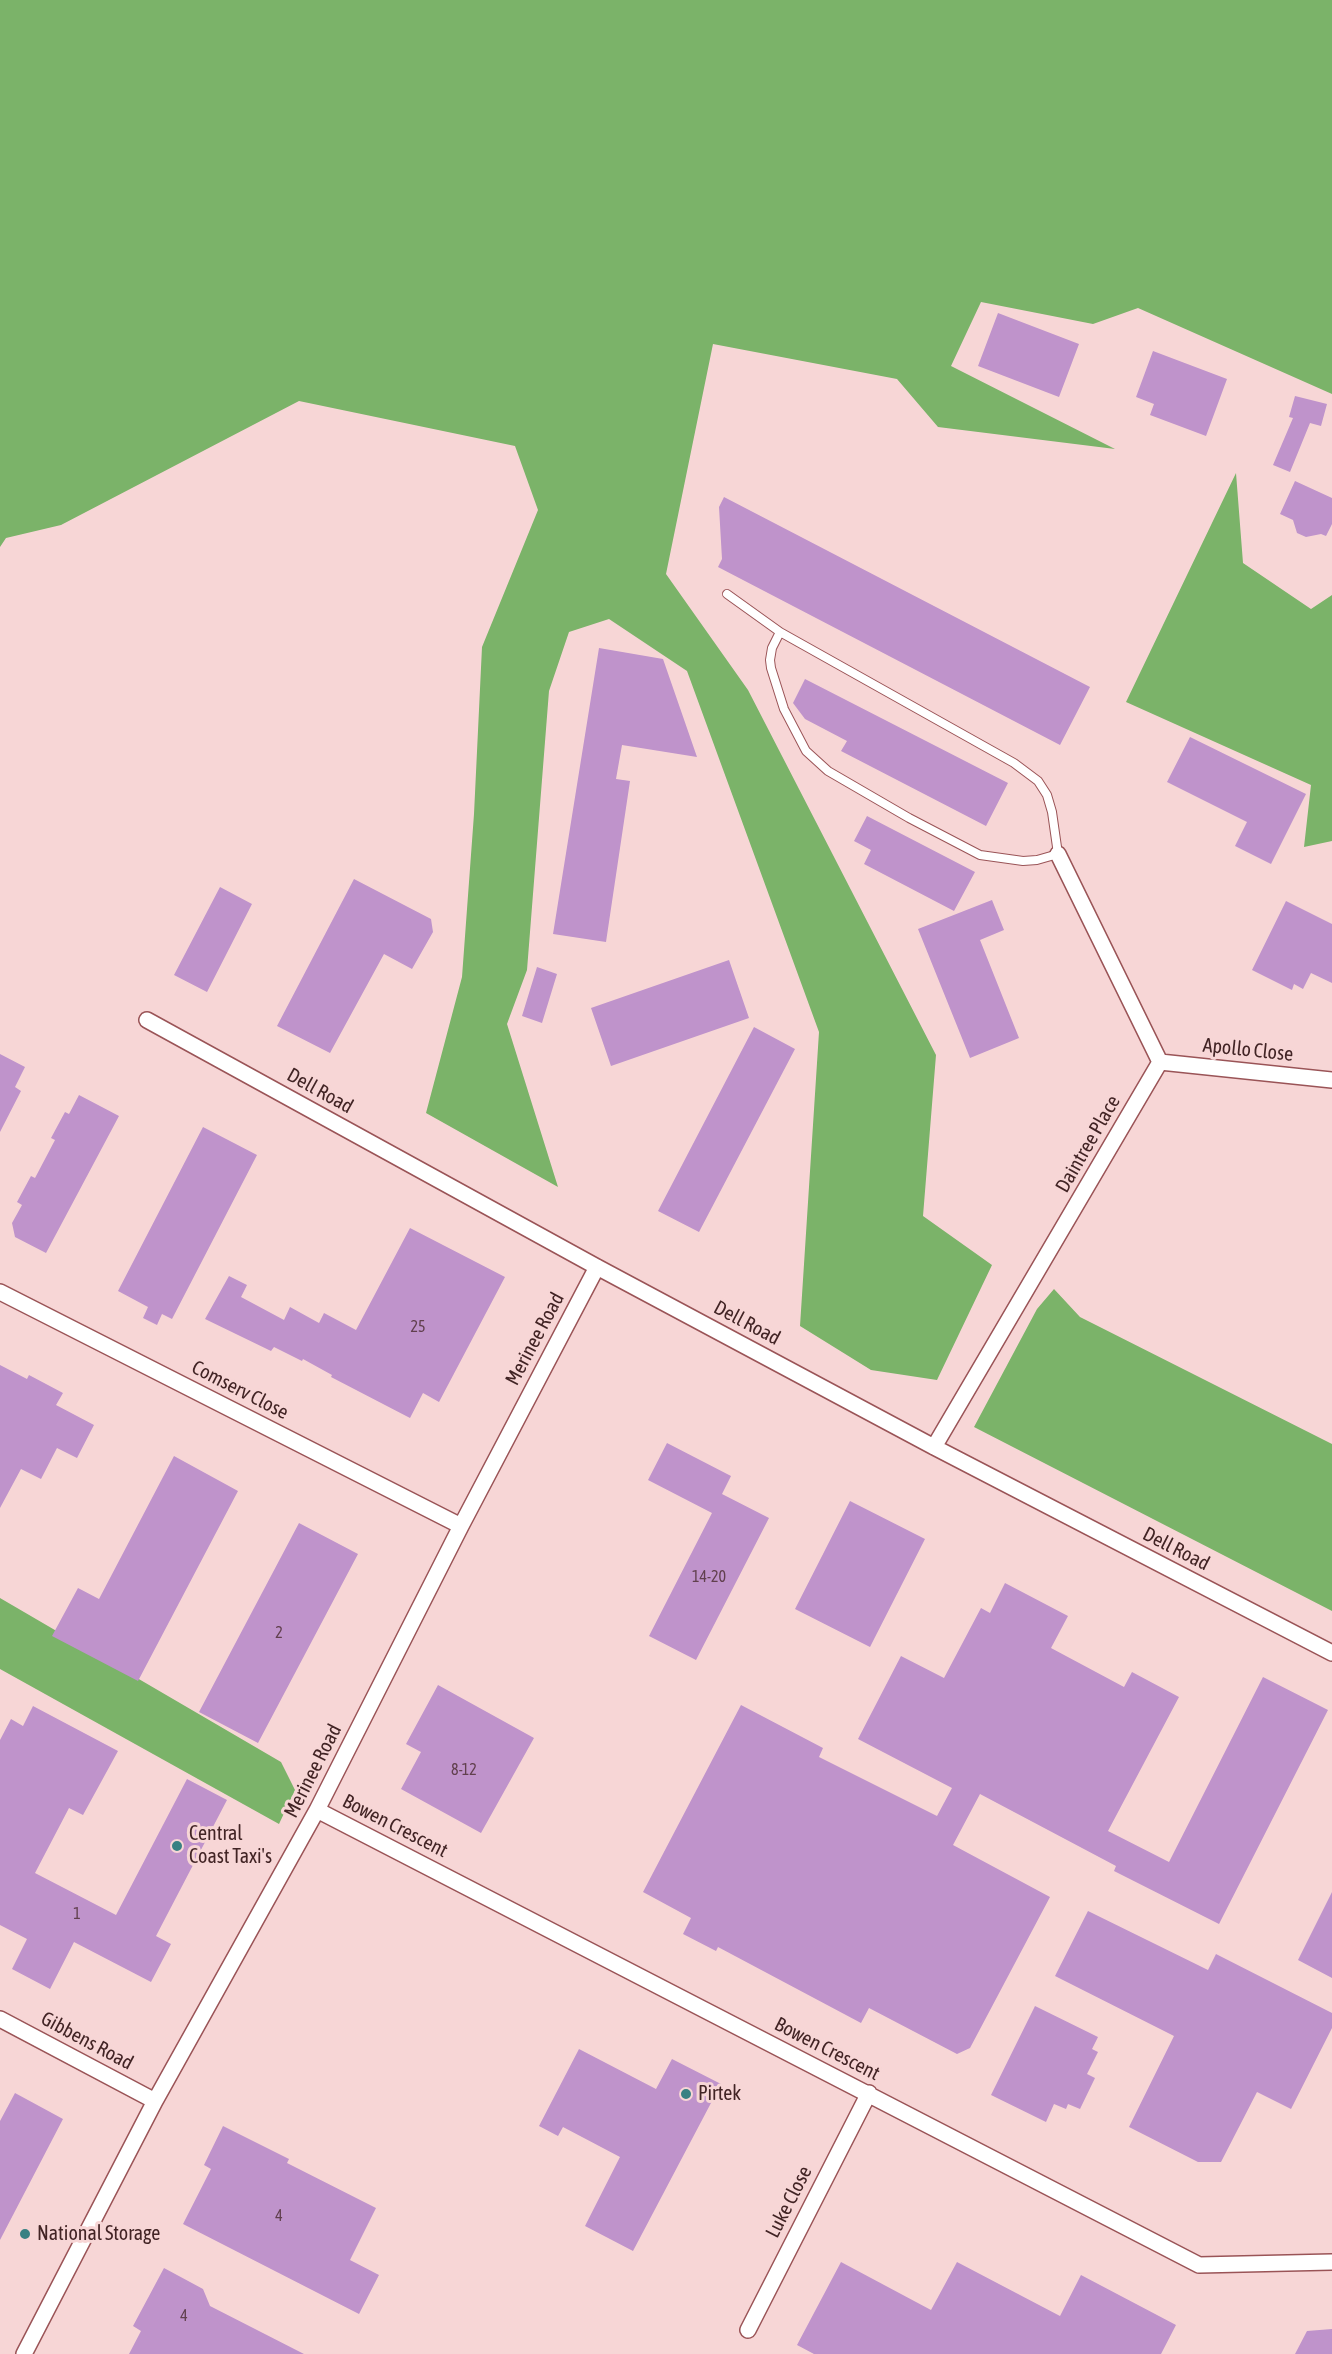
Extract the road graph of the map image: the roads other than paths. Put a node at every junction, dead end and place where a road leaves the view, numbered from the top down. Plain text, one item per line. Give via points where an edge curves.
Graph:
1 (727, 594) dead end
2 (780, 632) junction
3 (1058, 854) junction
4 (147, 1020) dead end
5 (1160, 1062) junction
6 (1332, 1080) edge
7 (597, 1267) junction
8 (0, 1292) edge
9 (934, 1447) junction
10 (461, 1526) junction
11 (1332, 1653) edge
12 (317, 1810) junction
13 (0, 2019) edge
14 (868, 2094) junction
15 (155, 2101) junction
16 (1332, 2262) edge
17 (748, 2330) dead end
18 (24, 2354) edge

1 - 2 lane
2 - 3 lane via 1014,763 1038,781 1052,812
2 - 3 lane via 772,648 771,668 784,709 806,751 828,771 980,855 1023,861
3 - 5 street
4 - 7 street, Dell Road
5 - 6 street, Apollo Close
5 - 9 street, Daintree Place
7 - 9 street, Dell Road
7 - 10 street, Merinee Road
8 - 10 street, Comserv Close
9 - 11 street, Dell Road
10 - 12 street, Merinee Road
12 - 14 street, Bowen Crescent
12 - 15 street, Merinee Road
13 - 15 street, Gibbens Road
14 - 16 street, Bowen Crescent via 1199,2265
14 - 17 street, Luke Close
15 - 18 street, Merinee Road

